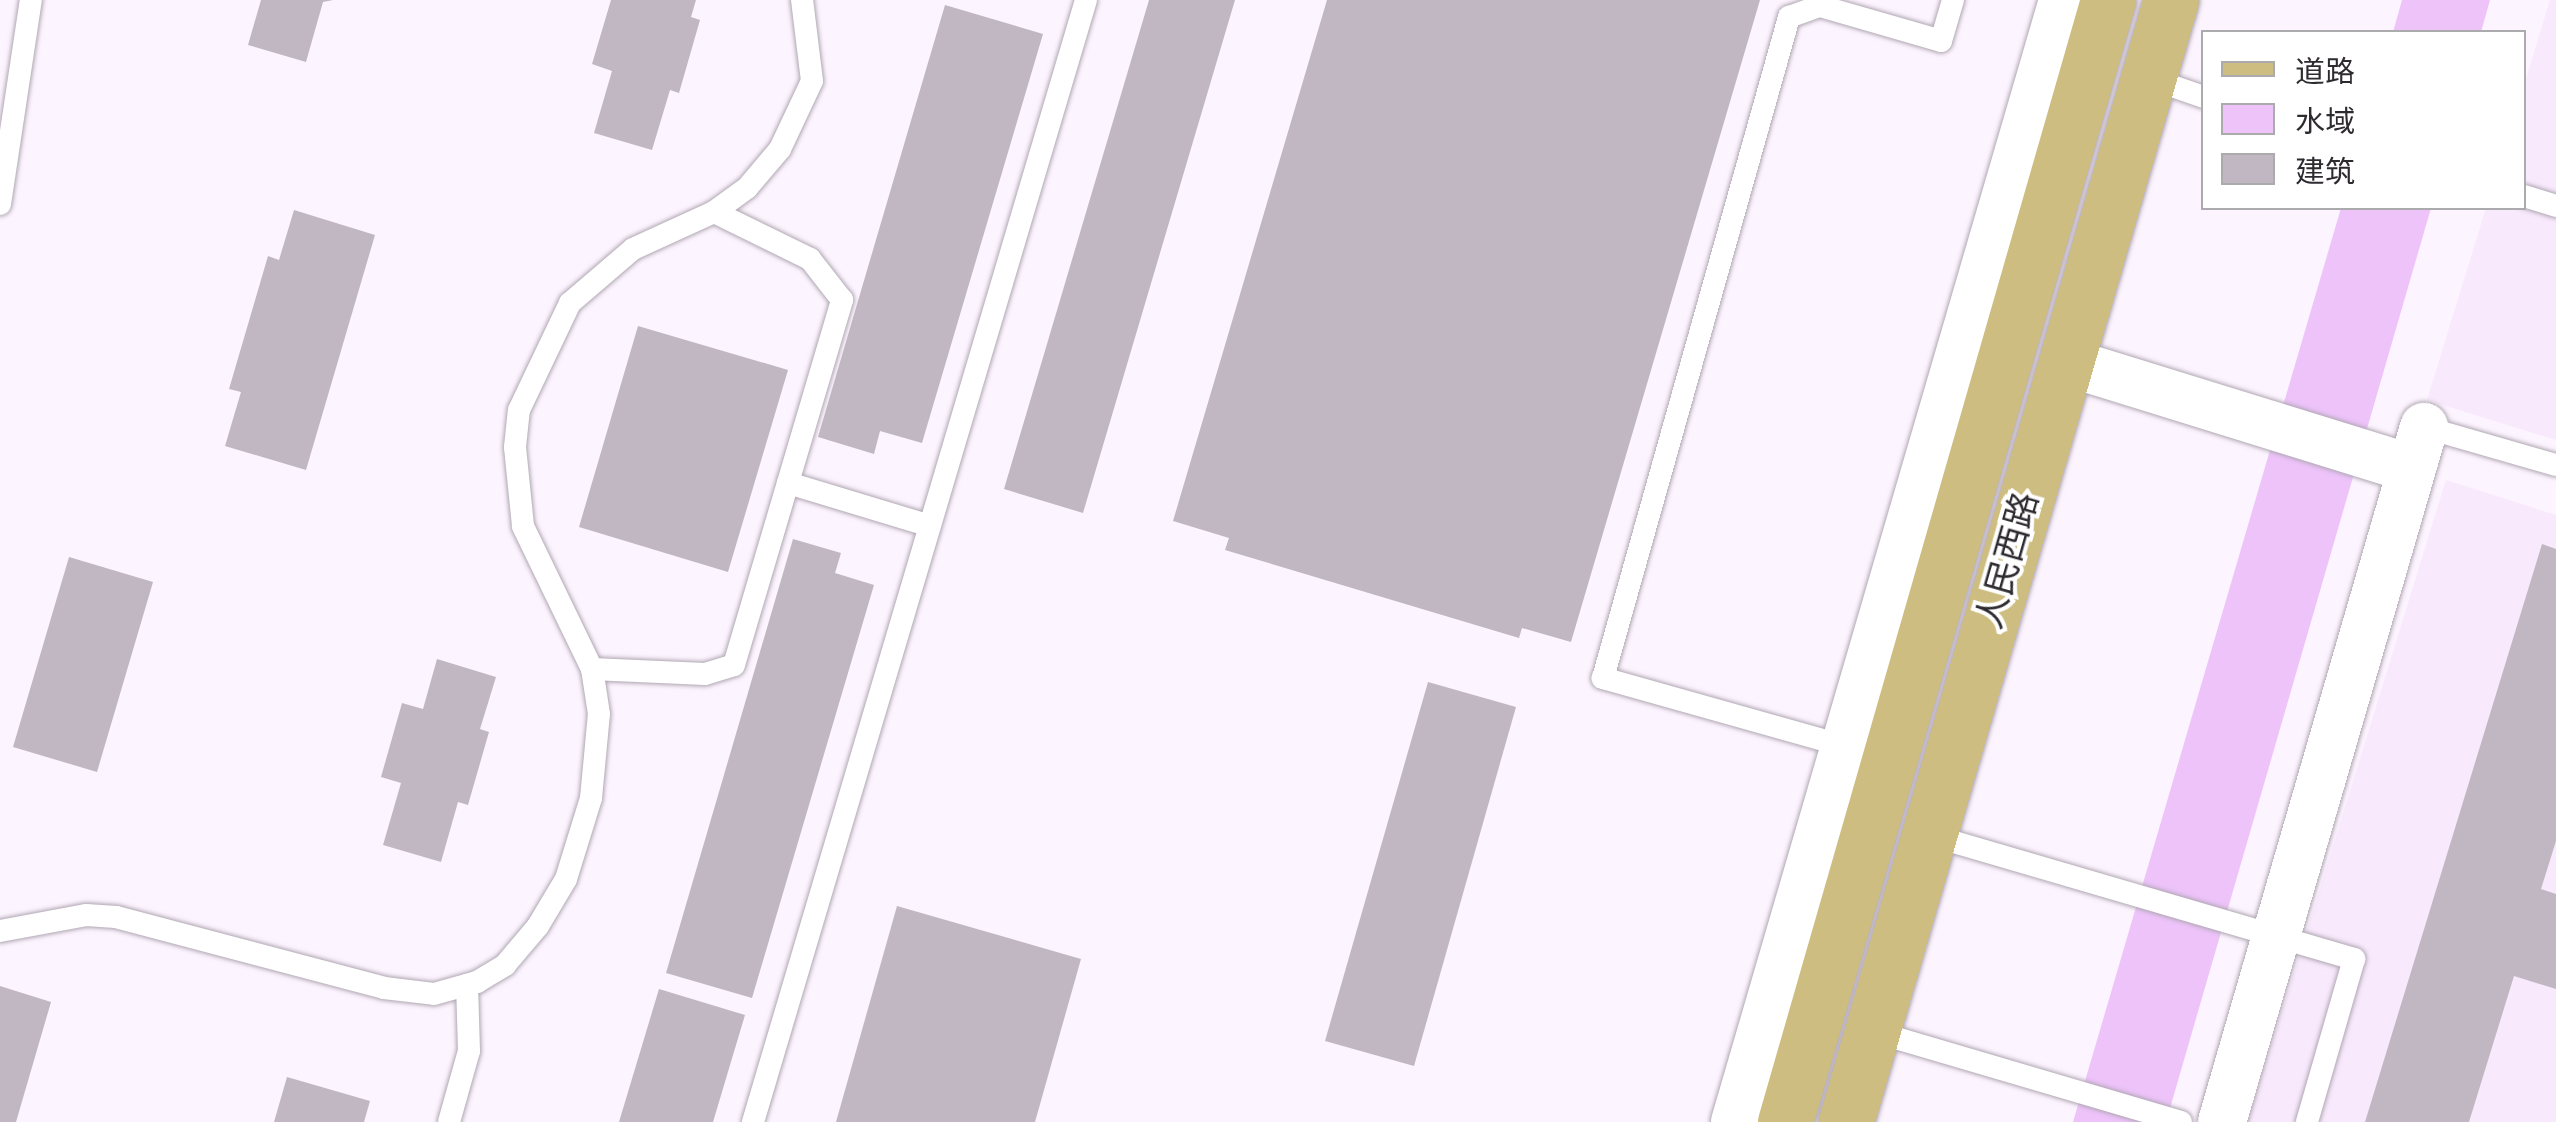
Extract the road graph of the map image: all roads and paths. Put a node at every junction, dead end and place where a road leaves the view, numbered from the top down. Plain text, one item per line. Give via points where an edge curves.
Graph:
1 (31, 0) edge
2 (802, 0) edge
3 (1086, 0) edge
4 (1953, 0) edge
5 (2063, 0) edge
6 (2108, 0) edge
7 (2171, 0) edge
8 (1819, 3) edge
9 (2149, 78) junction
10 (2201, 96) edge
11 (2526, 197) edge
12 (0, 204) edge
13 (2556, 206) edge
14 (714, 212) junction
15 (2067, 362) junction
16 (2404, 450) junction
17 (2556, 465) edge
18 (788, 483) junction
19 (930, 526) junction
20 (592, 669) junction
21 (1890, 759) junction
22 (1930, 835) junction
23 (0, 930) edge
24 (2260, 932) junction
25 (467, 985) junction
26 (1872, 1032) junction
27 (448, 1122) edge
28 (753, 1122) edge
29 (1735, 1122) edge
30 (1785, 1122) edge
31 (1846, 1122) edge
32 (2181, 1122) edge
33 (2222, 1122) edge
34 (2307, 1122) edge

1 - 12 lane
2 - 14 lane via 812,81 804,111 747,188
3 - 19 lane
4 - 8 lane via 1941,42
5 - 29 street
6 - 21 main road, 人民西路
7 - 9 main road, 人民西路
8 - 21 lane via 1789,17 1603,678
9 - 10 lane
9 - 15 main road, 人民西路
11 - 13 lane
14 - 18 lane via 810,259 842,300
14 - 20 lane via 632,249 570,303 519,410 515,446 523,526
15 - 16 street via 2232,411
15 - 22 main road, 人民西路
16 - 17 lane
16 - 24 street
18 - 19 lane
18 - 20 lane via 734,665 705,674
19 - 28 lane
20 - 25 lane via 598,754 566,879 505,965
21 - 30 main road, 人民西路
22 - 24 lane
22 - 26 main road, 人民西路
23 - 25 lane via 86,915 116,917 384,988 434,994
24 - 33 street
24 - 34 lane via 2354,958
25 - 27 lane via 469,1051
26 - 31 main road, 人民西路
26 - 32 lane

